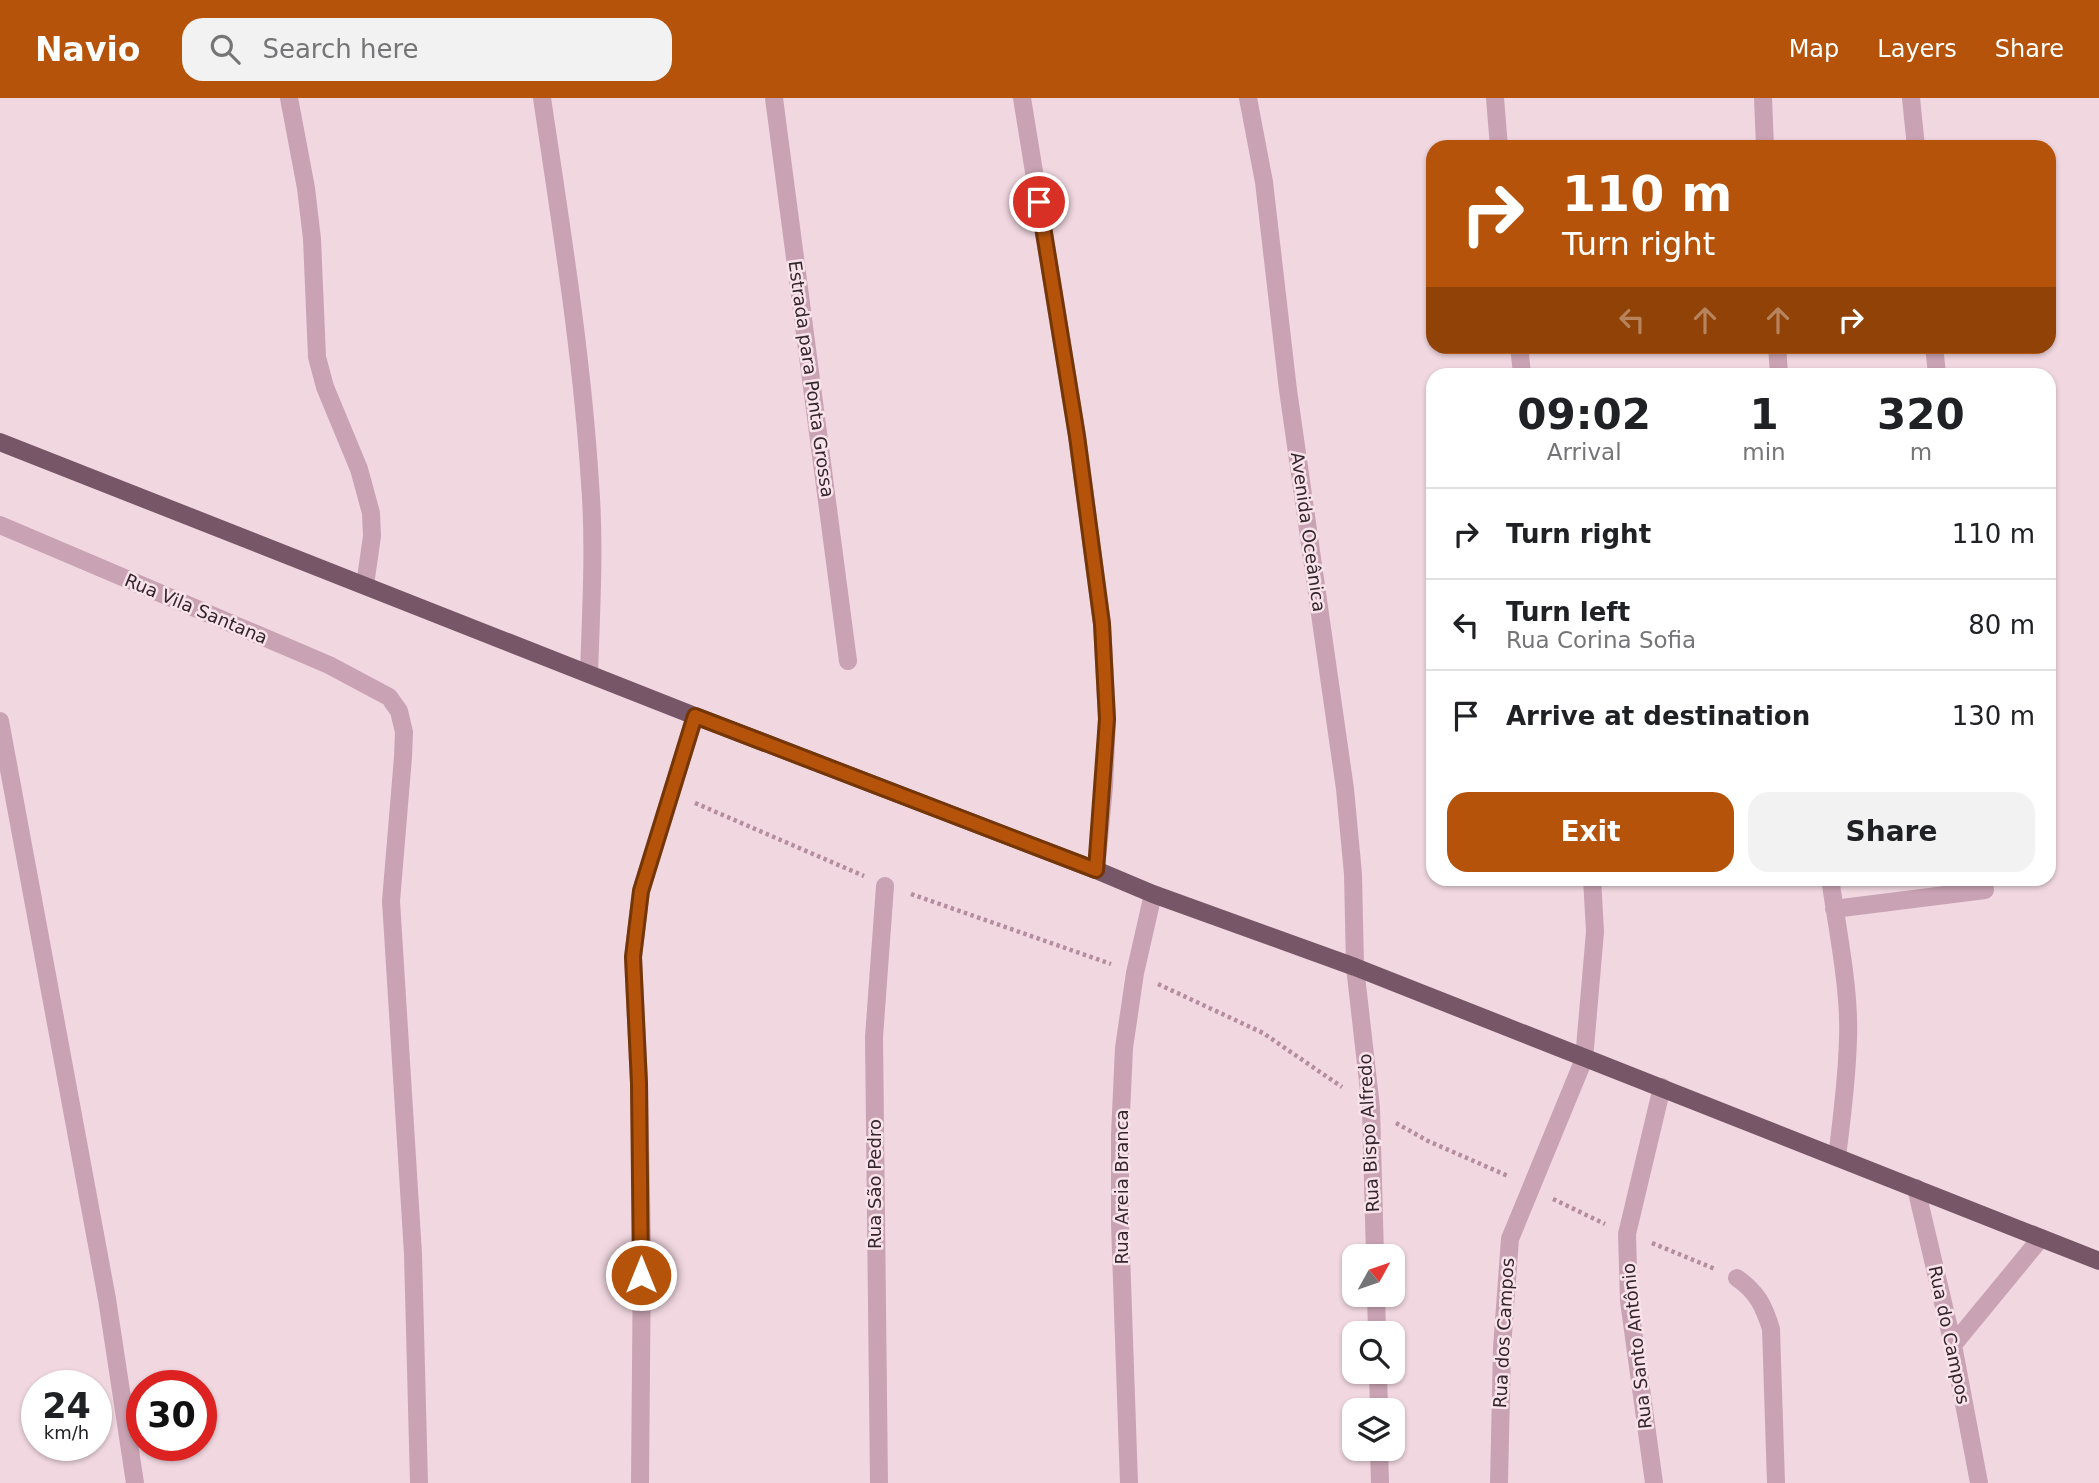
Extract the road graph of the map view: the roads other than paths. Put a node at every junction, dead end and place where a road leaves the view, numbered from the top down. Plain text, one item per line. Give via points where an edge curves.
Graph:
1 (289, 98) edge
2 (542, 98) edge
3 (774, 98) edge
4 (1022, 98) edge
5 (1248, 98) edge
6 (1495, 98) edge
7 (1763, 98) edge
8 (1911, 98) edge
9 (1498, 140) edge
10 (1765, 140) edge
11 (1915, 140) edge
12 (0, 442) edge
13 (0, 525) edge
14 (365, 585) junction
15 (848, 661) dead end
16 (589, 674) junction
17 (695, 716) junction
18 (0, 721) edge
19 (1096, 870) junction
20 (885, 886) road end
21 (1592, 886) edge
22 (1831, 886) edge
23 (1984, 886) edge
24 (1153, 894) junction
25 (1835, 909) junction
26 (1355, 967) junction
27 (1584, 1059) junction
28 (1662, 1087) junction
29 (1837, 1157) junction
30 (1916, 1188) junction
31 (2041, 1238) junction
32 (1375, 1244) edge
33 (2099, 1261) edge
34 (1737, 1278) road end
35 (1953, 1345) junction
36 (1380, 1461) edge
37 (135, 1483) edge
38 (419, 1483) edge
39 (640, 1483) edge
40 (879, 1483) edge
41 (1129, 1483) edge
42 (1380, 1483) edge
43 (1499, 1483) edge
44 (1654, 1483) edge
45 (1776, 1483) edge
46 (1979, 1483) edge

1 - 14 street via 312,239 317,357 372,513
2 - 16 street via 564,241 591,486
3 - 15 street, Estrada para Ponta Grossa
4 - 19 street via 1077,436 1102,624 1107,719
5 - 26 street, Avenida Oceânica via 1264,182 1288,390 1345,789
6 - 9 street
7 - 10 street
8 - 11 street
12 - 14 main road
13 - 38 street, Rua Vila Santana via 329,665 389,697 399,711 404,732 391,901 414,1254
14 - 16 main road
16 - 17 main road
17 - 19 main road
17 - 39 street via 641,891 633,957 642,1250
18 - 37 street via 107,1298
19 - 24 main road
20 - 40 street, Rua São Pedro via 874,1037
21 - 27 street, Rua dos Campos via 1595,932
22 - 25 street
23 - 25 street via 1984,890
24 - 26 main road
24 - 41 street, Rua Areia Branca via 1124,1048 1120,1135
25 - 29 street via 1849,1037
26 - 27 main road
26 - 32 street, Rua Bispo Alfredo via 1371,1108
27 - 28 main road
27 - 43 street, Rua dos Campos via 1510,1240
28 - 29 main road
28 - 44 street, Rua Santo Antônio via 1627,1234 1629,1301
29 - 30 main road
30 - 31 main road
30 - 35 street, Rua do Campos
31 - 33 main road
31 - 35 street
34 - 45 street via 1763,1305 1771,1329
35 - 46 street, Rua do Campos
36 - 42 street

